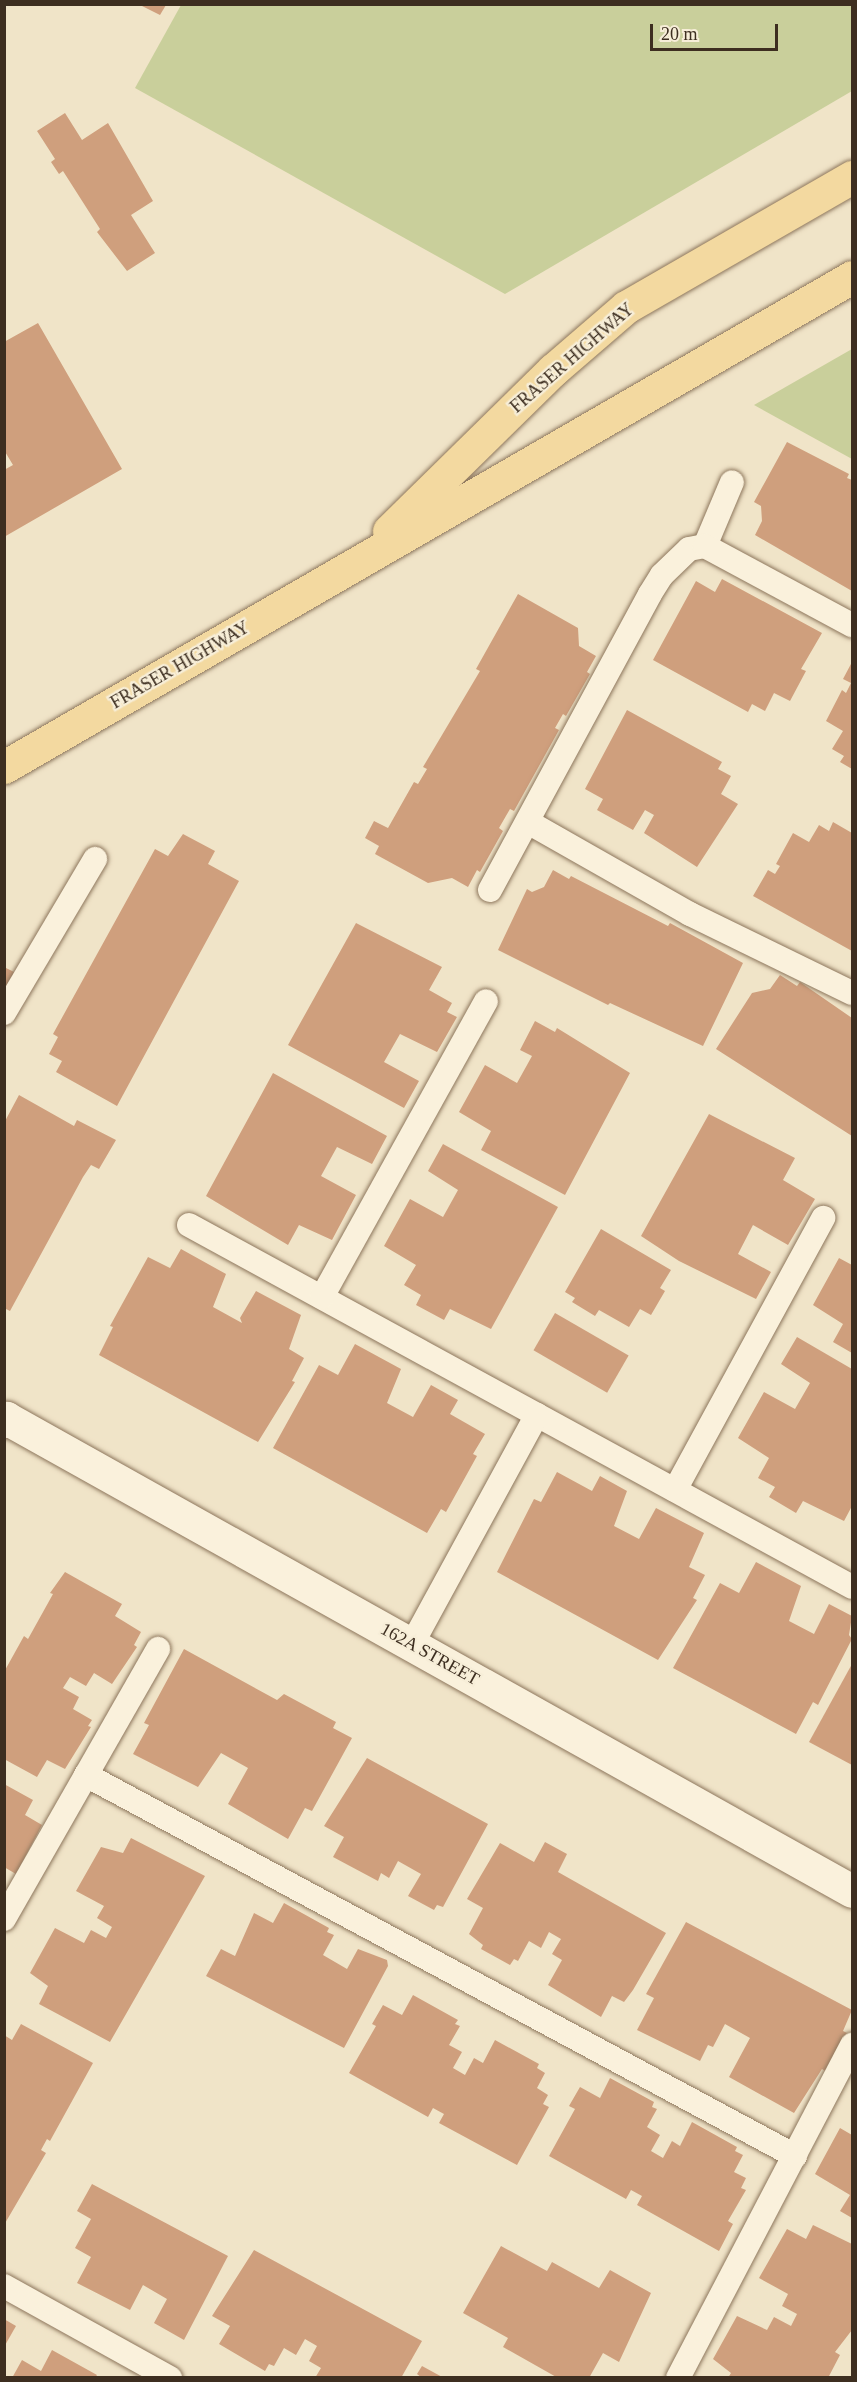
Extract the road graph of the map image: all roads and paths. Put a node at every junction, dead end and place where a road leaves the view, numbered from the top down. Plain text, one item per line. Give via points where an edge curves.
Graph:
1 (852, 177) edge
2 (852, 277) edge
3 (732, 482) dead end
4 (705, 546) junction
5 (356, 564) junction
6 (852, 625) edge
7 (4, 767) edge
8 (528, 822) junction
9 (95, 859) dead end
10 (490, 890) dead end
11 (852, 993) edge
12 (486, 1001) dead end
13 (4, 1013) edge
14 (823, 1218) dead end
15 (189, 1225) dead end
16 (322, 1297) junction
17 (537, 1415) junction
18 (5, 1419) edge
19 (675, 1490) junction
20 (852, 1587) edge
21 (412, 1644) junction
22 (158, 1649) dead end
23 (86, 1775) junction
24 (852, 1891) edge
25 (4, 1919) edge
26 (852, 2045) edge
27 (795, 2156) junction
28 (4, 2286) edge
29 (170, 2378) edge
30 (678, 2378) edge

1 - 5 main road, FRASER HIGHWAY via 626,307 553,370
2 - 5 main road, FRASER HIGHWAY
3 - 4 lane
4 - 6 lane
4 - 8 lane via 689,549 656,585
5 - 7 main road, FRASER HIGHWAY
8 - 10 lane
8 - 11 lane via 690,914
9 - 13 lane
12 - 16 lane
14 - 19 lane
15 - 16 lane
16 - 17 lane
17 - 19 lane
17 - 21 lane
18 - 21 street, 162A STREET
19 - 20 lane
21 - 24 street, 162A STREET
22 - 23 lane
23 - 25 lane
23 - 27 lane
26 - 27 lane
27 - 30 lane
28 - 29 lane

